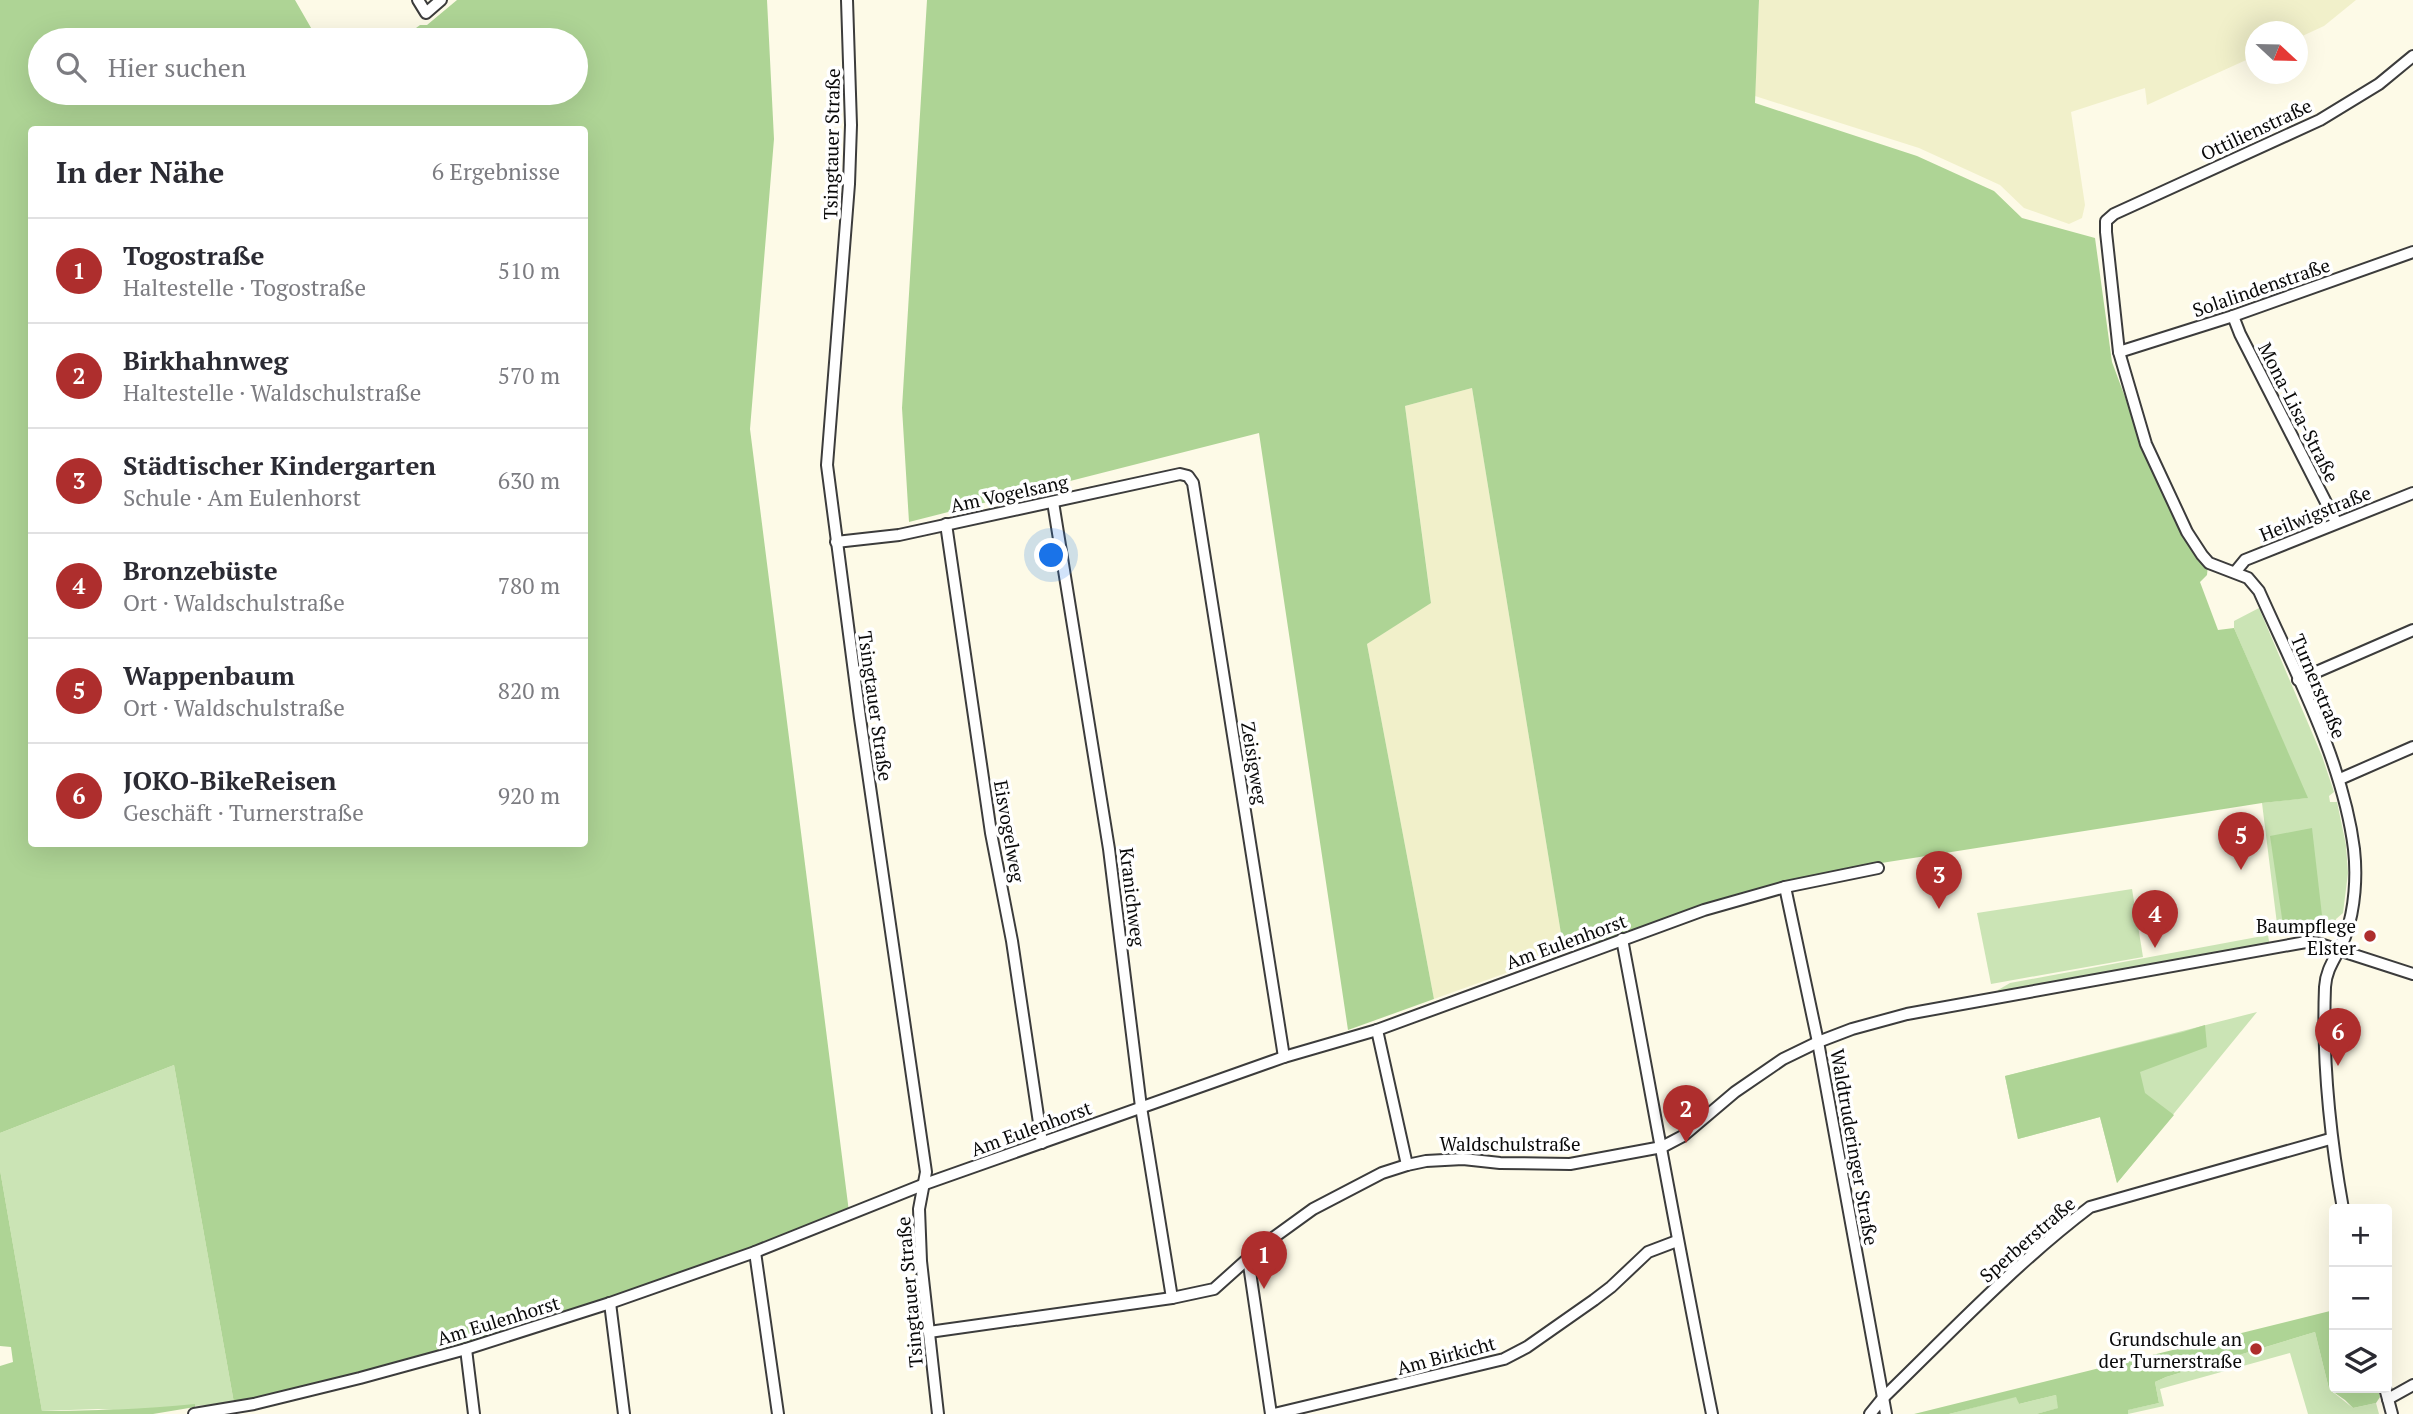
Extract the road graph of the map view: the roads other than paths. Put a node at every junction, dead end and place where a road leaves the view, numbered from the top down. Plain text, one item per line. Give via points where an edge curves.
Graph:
1 (418, 0) edge
2 (441, 0) edge
3 (847, 0) edge
4 (2413, 56) edge
5 (2106, 222) joint
6 (2413, 252) edge
7 (2233, 316) junction
8 (2119, 352) junction
9 (1188, 476) joint
10 (2413, 493) edge
11 (1053, 502) junction
12 (2336, 522) junction
13 (946, 524) junction
14 (836, 542) junction
15 (2236, 571) junction
16 (2413, 630) edge
17 (2298, 680) junction
18 (2413, 747) edge
19 (2340, 779) junction
20 (1878, 868) dead end
21 (1785, 887) junction
22 (1622, 939) junction
23 (2338, 950) junction
24 (2413, 974) edge
25 (1377, 1030) junction
26 (1818, 1042) junction
27 (1284, 1057) junction
28 (1142, 1107) junction
29 (2330, 1139) junction
30 (1042, 1143) junction
31 (1662, 1147) junction
32 (1407, 1164) junction
33 (925, 1184) junction
34 (2342, 1204) edge
35 (1677, 1241) junction
36 (755, 1252) junction
37 (1248, 1258) junction
38 (1172, 1298) junction
39 (610, 1303) junction
40 (929, 1332) junction
41 (466, 1349) junction
42 (2413, 1385) edge
43 (2392, 1391) edge
44 (2386, 1393) edge
45 (1883, 1398) junction
46 (256, 1409) edge
47 (194, 1414) edge
48 (474, 1414) edge
49 (624, 1414) edge
50 (778, 1414) edge
51 (938, 1414) edge
52 (1273, 1414) edge
53 (1712, 1414) edge
54 (1870, 1414) edge
55 (1886, 1414) edge
56 (2392, 1414) edge

1 - 2 street via 426,13
3 - 14 street, Tsingtauer Straße via 849,184 827,465
4 - 5 street, Ottilienstraße via 2350,104 2114,214
5 - 8 street, Turnerstraße
6 - 7 street, Solalindenstraße
7 - 8 street, Solalindenstraße
7 - 12 street, Mona-Lisa-Straße
8 - 15 street, Turnerstraße via 2146,444 2187,532 2209,563
9 - 11 street, Am Vogelsang
9 - 27 street, Zeisigweg via 1193,483
10 - 12 street, Heilwigstraße
11 - 13 street, Am Vogelsang
11 - 28 street, Kranichweg via 1109,849
12 - 15 street, Heilwigstraße via 2245,560
13 - 14 street, Am Vogelsang
13 - 30 street, Eisvogelweg
14 - 33 street, Tsingtauer Straße
15 - 17 street, Turnerstraße via 2259,591
16 - 17 street
17 - 19 street, Turnerstraße
18 - 19 street
19 - 23 street, Turnerstraße via 2354,850 2355,881 2347,931
20 - 21 street, Am Eulenhorst
21 - 22 street, Am Eulenhorst
21 - 26 street, Waldtruderinger Straße
22 - 25 street, Am Eulenhorst
22 - 31 street
23 - 24 street, Waldschulstraße
23 - 26 street, Waldschulstraße via 2317,943 2291,943 1907,1014
23 - 29 street, Turnerstraße via 2325,986
25 - 27 street, Am Eulenhorst
25 - 32 street
26 - 31 street, Waldschulstraße via 1783,1059
26 - 45 street, Waldtruderinger Straße
27 - 28 street, Am Eulenhorst
28 - 30 street, Am Eulenhorst
28 - 38 street, Kranichweg
29 - 34 street, Turnerstraße
29 - 45 street, Sperberstraße via 2090,1207 1978,1305
30 - 33 street, Am Eulenhorst
31 - 32 street, Waldschulstraße via 1570,1164 1464,1159
31 - 35 street
32 - 37 street, Waldschulstraße via 1313,1209
33 - 36 street, Am Eulenhorst
33 - 40 street, Tsingtauer Straße via 919,1209
35 - 52 street, Am Birkicht via 1648,1252 1594,1300 1504,1359
35 - 53 street
36 - 39 street, Am Eulenhorst
36 - 50 street
37 - 38 street, Waldschulstraße via 1214,1289
37 - 52 street
38 - 40 street, Waldschulstraße
39 - 41 street, Am Eulenhorst
39 - 49 street
40 - 51 street, Tsingtauer Straße
41 - 46 street, Am Eulenhorst
41 - 48 street
42 - 43 street
44 - 56 street
45 - 54 street, Sperberstraße
45 - 55 street, Waldtruderinger Straße
46 - 47 street, Am Eulenhorst

